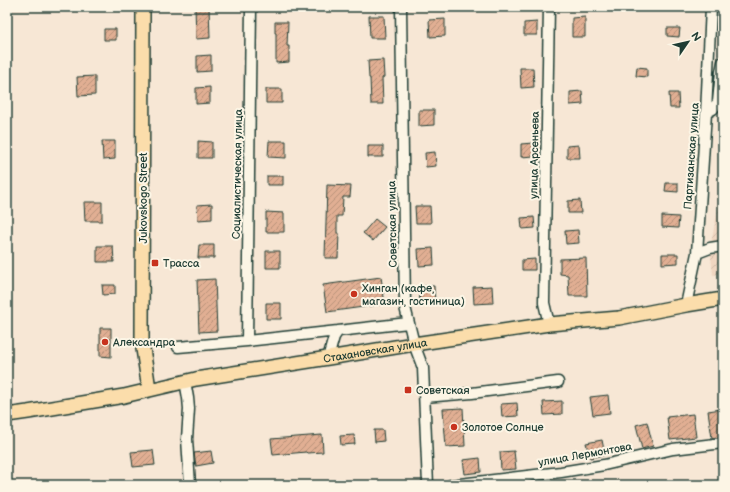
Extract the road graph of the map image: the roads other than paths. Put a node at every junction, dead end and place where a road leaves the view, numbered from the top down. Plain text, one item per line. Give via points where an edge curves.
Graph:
1 (144, 7) edge
2 (251, 7) edge
3 (400, 7) edge
4 (549, 7) edge
5 (711, 7) edge
6 (723, 62) edge
7 (706, 114) junction
8 (723, 246) edge
9 (697, 253) junction
10 (723, 299) edge
11 (686, 305) junction
12 (408, 323) junction
13 (549, 324) junction
14 (338, 331) junction
15 (247, 342) junction
16 (414, 344) junction
17 (178, 347) dead end
18 (328, 358) junction
19 (185, 381) junction
20 (558, 382) dead end
21 (149, 389) junction
22 (425, 397) junction
23 (7, 415) edge
24 (723, 443) edge
25 (190, 485) edge
26 (428, 485) edge
27 (451, 485) edge

1 - 21 main road, Jukovskogo Street via 142,342
2 - 15 street, Социалистическая улица
3 - 12 street, Советская улица
4 - 13 street, улица Арсеньева via 544,303
5 - 7 street, Партизанская улица
6 - 7 street via 718,102 713,110
7 - 9 street, Партизанская улица
8 - 9 street
9 - 11 street, Партизанская улица
10 - 11 main road, Стахановская улица
11 - 13 main road, Стахановская улица via 619,318
12 - 14 street
12 - 16 street, Советская улица
13 - 16 main road, Стахановская улица
14 - 15 street
14 - 18 street
15 - 17 street
16 - 18 main road, Стахановская улица
16 - 22 street, Советская улица via 423,368
18 - 19 main road, Стахановская улица
19 - 21 main road, Стахановская улица
19 - 25 street via 189,409 187,439
20 - 22 street
21 - 23 main road, Стахановская улица via 124,396
22 - 26 street, Советская улица
24 - 27 street, улица Лермонтова via 673,449 590,468

